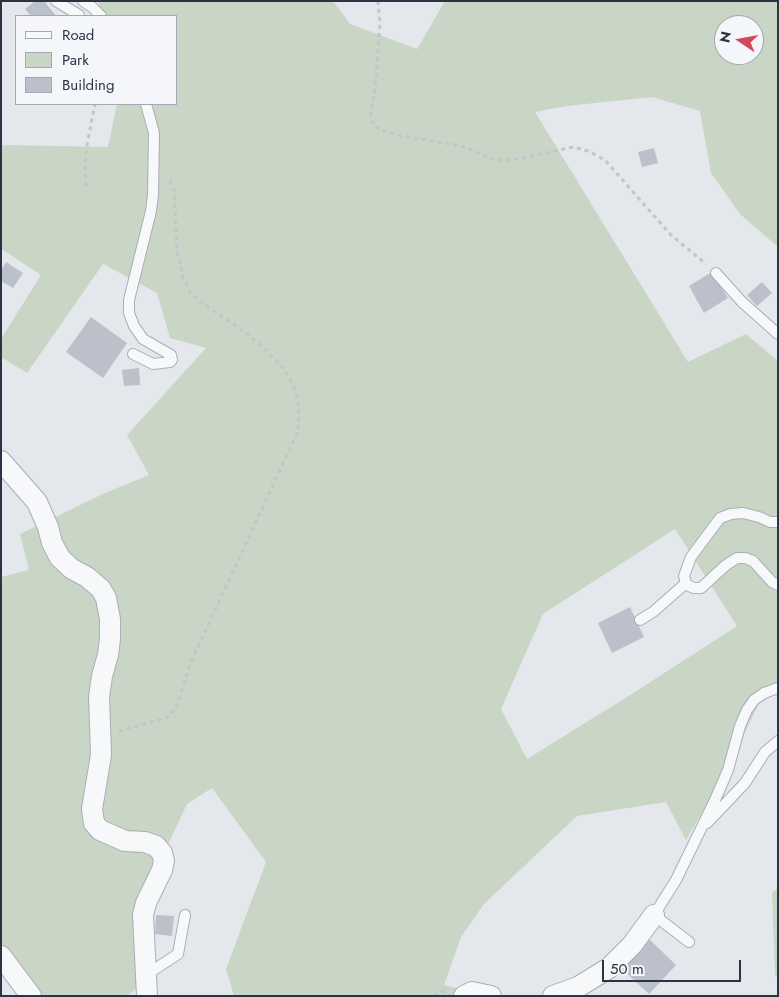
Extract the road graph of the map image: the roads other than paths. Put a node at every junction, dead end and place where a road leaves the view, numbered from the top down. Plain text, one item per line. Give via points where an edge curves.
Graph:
1 (56, 1) edge
2 (83, 1) edge
3 (79, 15) edge
4 (100, 15) edge
5 (146, 105) edge
6 (716, 273) road end
7 (778, 334) edge
8 (132, 354) dead end
9 (1, 461) edge
10 (778, 522) edge
11 (686, 583) junction
12 (778, 585) edge
13 (640, 620) dead end
14 (778, 688) edge
15 (778, 741) edge
16 (699, 832) junction
17 (186, 915) dead end
18 (654, 915) junction
19 (688, 942) dead end
20 (1, 956) edge
21 (146, 975) junction
22 (31, 996) edge
23 (148, 996) edge
24 (464, 996) edge
25 (491, 996) edge
26 (554, 996) edge

1 - 3 lane
2 - 4 lane
5 - 8 lane via 154,133 153,195 129,300 129,313 143,339 171,355 172,360 153,364
6 - 7 lane
9 - 21 street via 37,502 60,558 101,589 106,598 110,619 108,655 99,697 101,755 92,809 94,823 100,830 125,841 156,846 162,853 162,870 143,915
10 - 11 lane via 743,513 720,518 687,566
11 - 12 lane via 701,588 737,558 753,561
11 - 13 lane
14 - 16 lane via 754,700 747,710 728,770
15 - 16 lane via 765,752 745,783
16 - 18 lane via 676,880
17 - 21 lane via 178,954
18 - 19 lane
18 - 26 street via 609,968 578,987
20 - 22 street
21 - 23 street
24 - 25 street via 472,992

